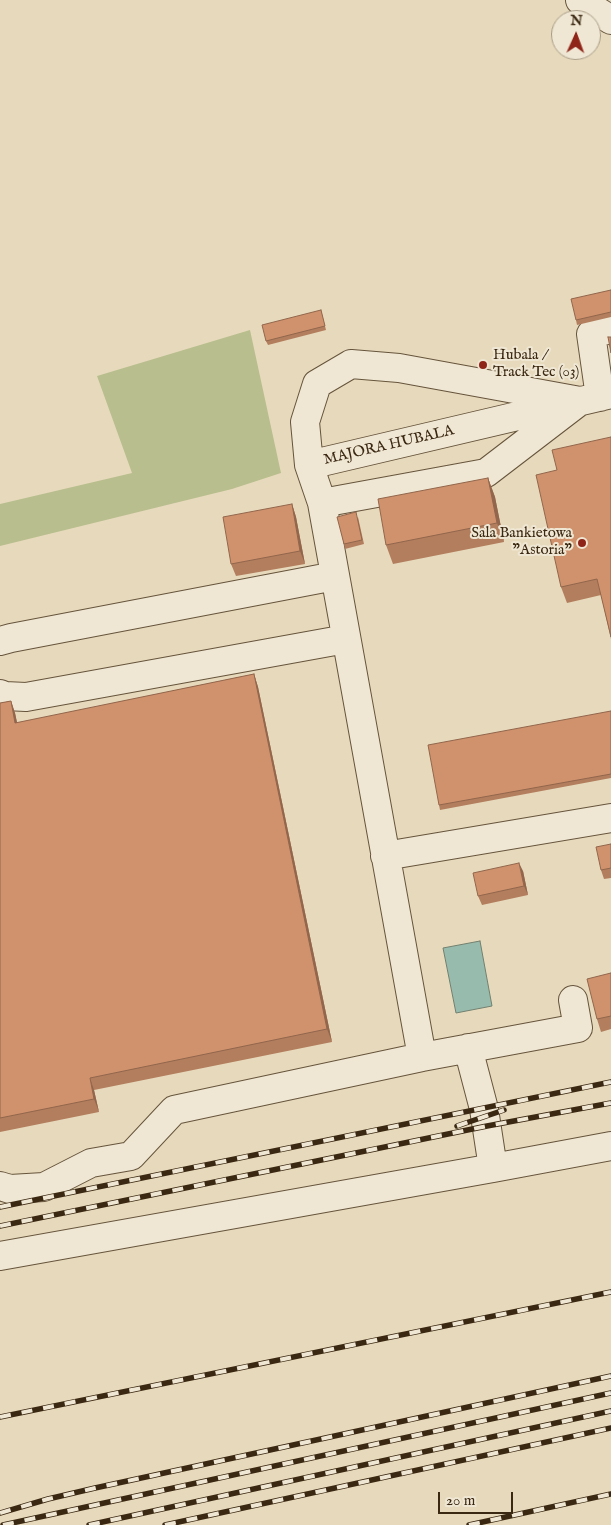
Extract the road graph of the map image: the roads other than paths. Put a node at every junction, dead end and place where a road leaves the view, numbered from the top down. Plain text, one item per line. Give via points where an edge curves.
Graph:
1 (580, 0) edge
2 (611, 20) edge
3 (611, 329) edge
4 (597, 397) edge
5 (309, 465) junction
6 (322, 503) junction
7 (335, 576) junction
8 (346, 639) junction
9 (0, 641) edge
10 (0, 694) edge
11 (611, 818) edge
12 (386, 856) junction
13 (573, 1000) dead end
14 (468, 1048) junction
15 (422, 1057) junction
16 (611, 1146) edge
17 (493, 1168) junction
18 (0, 1186) edge
19 (0, 1256) edge

1 - 2 street
3 - 4 street via 591,334
4 - 5 street, MAJORA HUBALA
4 - 5 street, MAJORA HUBALA via 351,364 317,384 305,422
4 - 6 street via 486,473
5 - 6 street
6 - 7 street
7 - 8 street
7 - 9 street
8 - 10 street via 26,697
8 - 12 street
11 - 12 street
12 - 15 street
13 - 14 street via 578,1028
14 - 15 street
14 - 17 street via 484,1108
15 - 18 street via 174,1110 131,1156 91,1163 44,1186 10,1189
16 - 17 street
17 - 19 street

